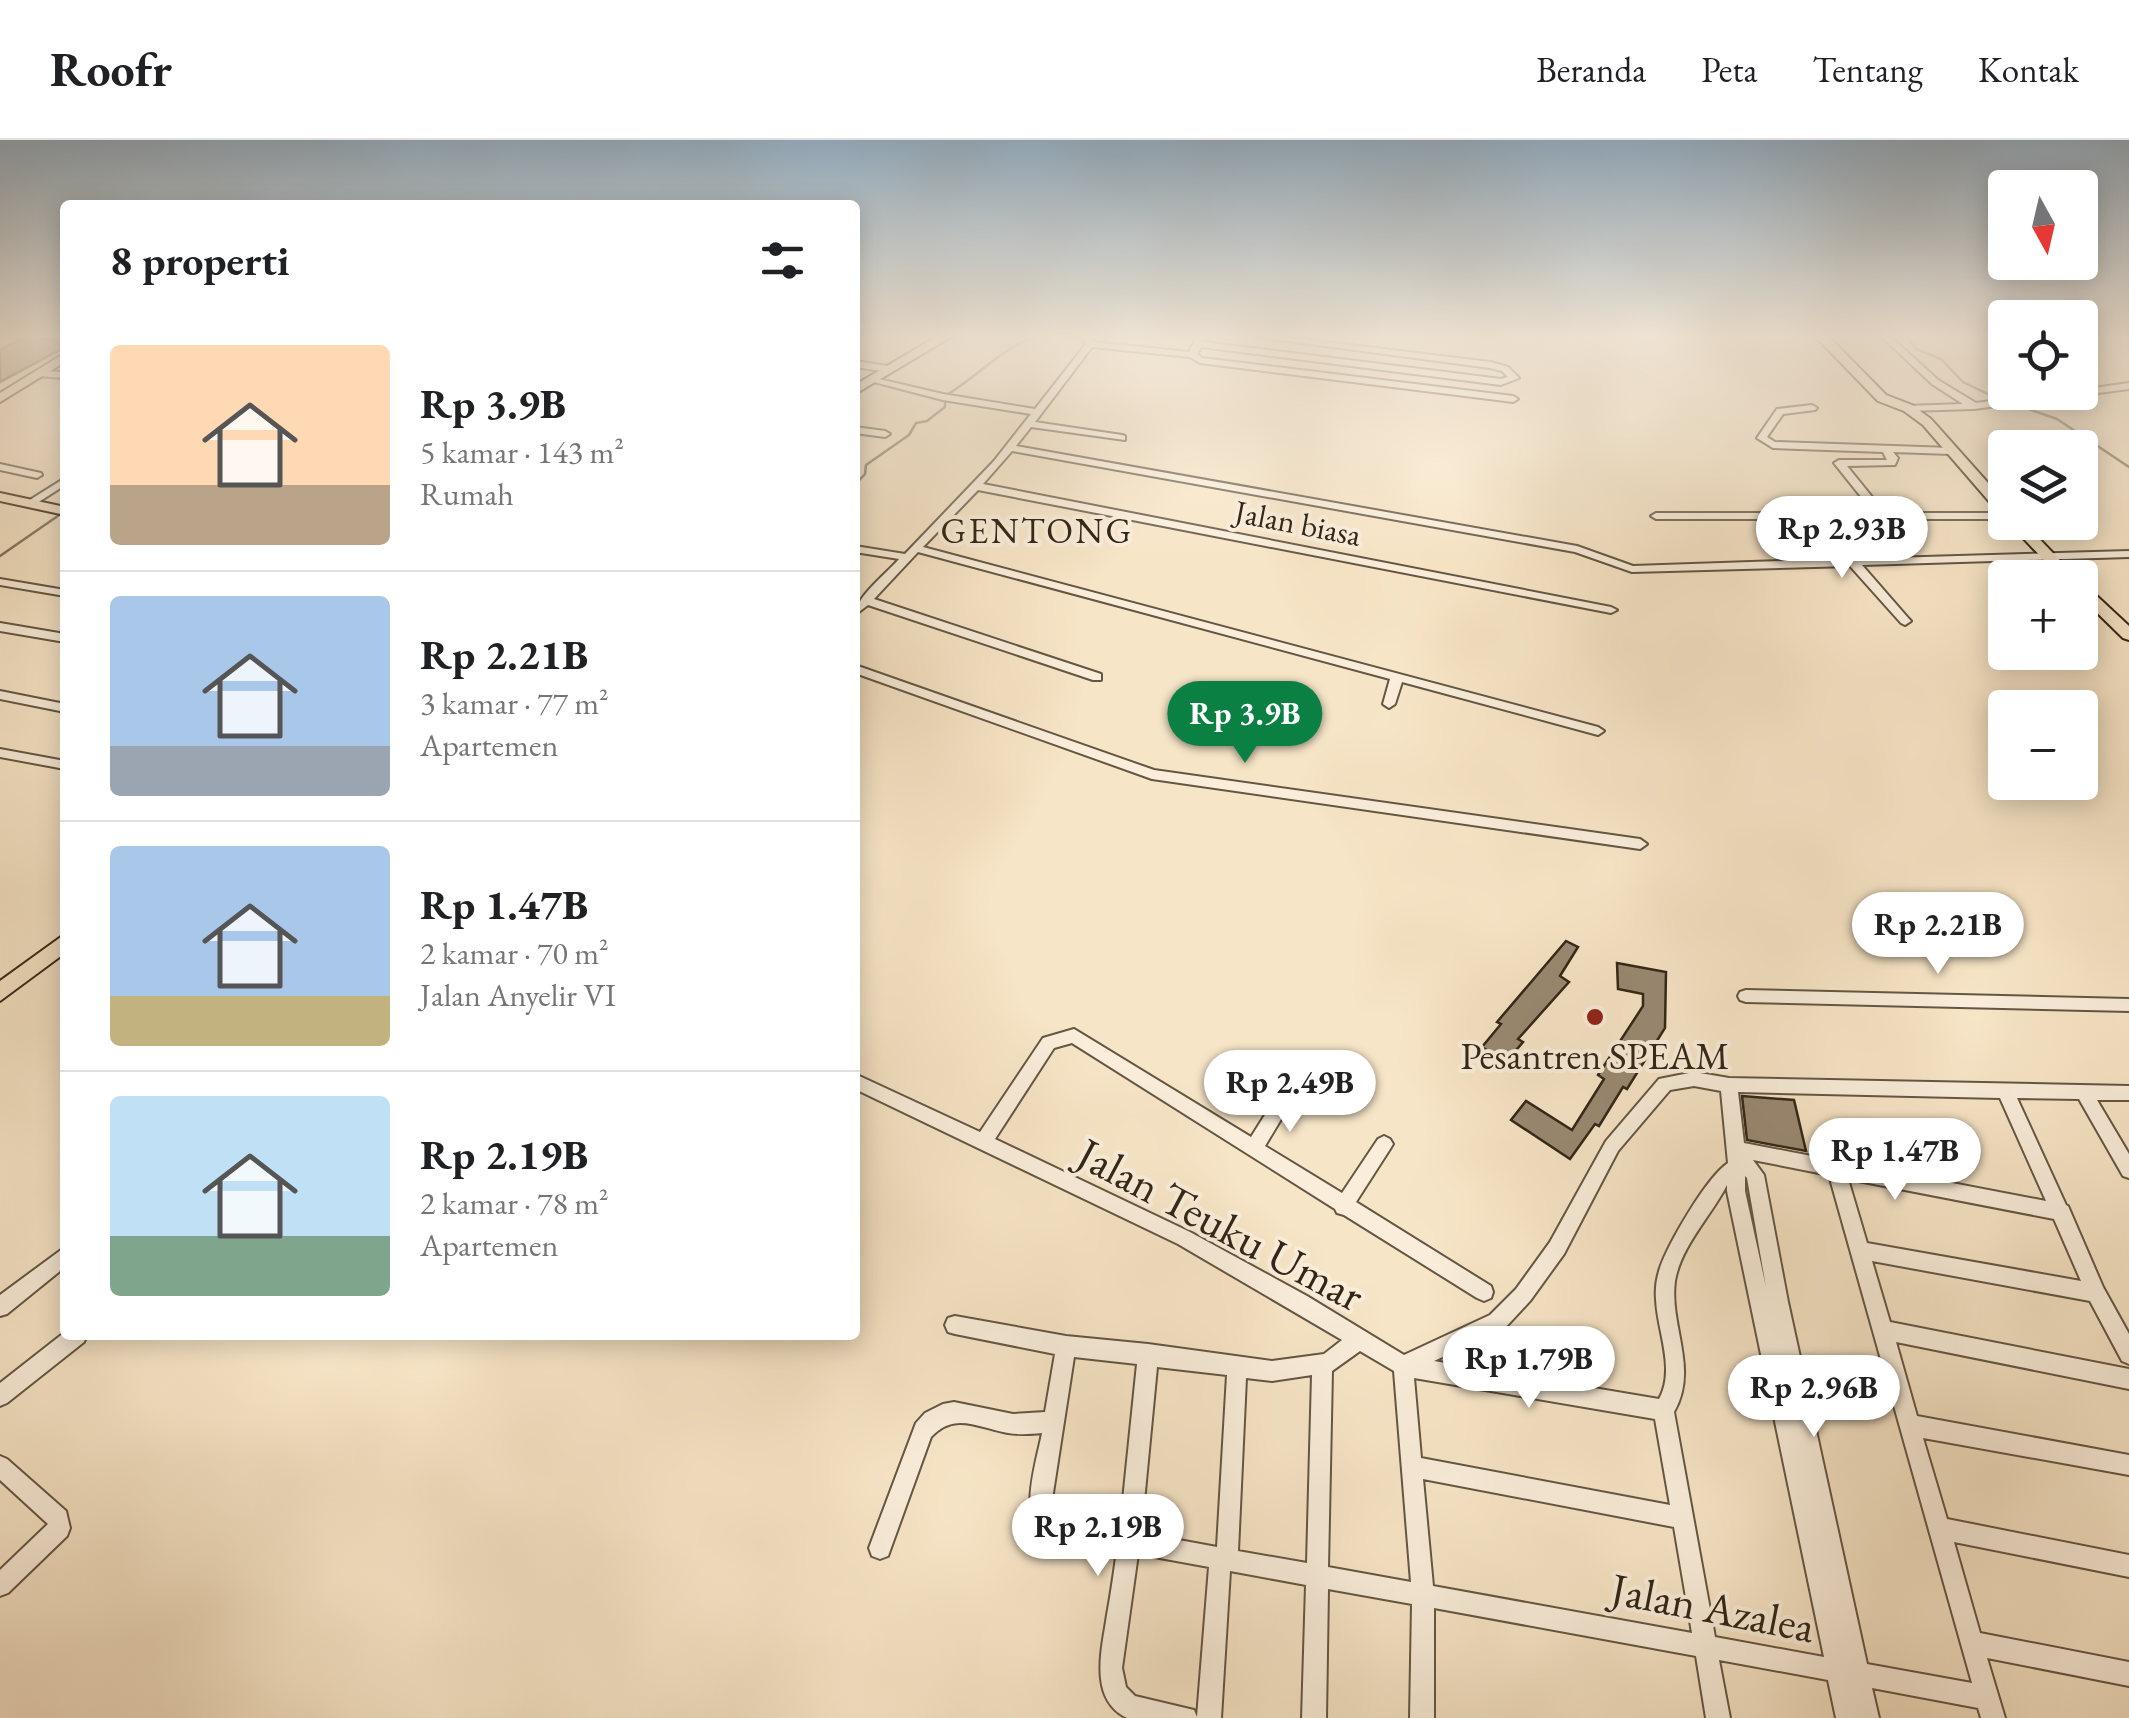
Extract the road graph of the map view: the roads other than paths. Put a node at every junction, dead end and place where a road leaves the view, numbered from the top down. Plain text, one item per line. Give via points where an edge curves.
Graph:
1 (1029, 411) edge
2 (1780, 411) edge
3 (1911, 411) edge
4 (1038, 412) joint
5 (1031, 424) junction
6 (860, 431) edge
7 (885, 434) dead end
8 (1122, 438) dead end
9 (1009, 448) junction
10 (1885, 448) junction
11 (1951, 451) junction
12 (0, 467) edge
13 (37, 475) dead end
14 (60, 484) edge
15 (976, 486) junction
16 (1988, 493) edge
17 (0, 497) edge
18 (30, 503) junction
19 (60, 509) edge
20 (1988, 513) edge
21 (1810, 514) junction
22 (1882, 514) junction
23 (1656, 516) dead end
24 (2032, 540) edge
25 (860, 549) edge
26 (910, 552) junction
27 (2129, 554) edge
28 (2048, 557) junction
29 (2051, 560) edge
30 (1852, 562) junction
31 (3, 585) edge
32 (60, 593) edge
33 (865, 600) junction
34 (2098, 605) edge
35 (860, 606) edge
36 (1611, 610) dead end
37 (1905, 621) dead end
38 (0, 627) edge
39 (2129, 635) edge
40 (60, 637) edge
41 (860, 671) edge
42 (1097, 677) dead end
43 (1398, 678) junction
44 (0, 695) edge
45 (1388, 704) dead end
46 (60, 707) edge
47 (1598, 732) dead end
48 (0, 752) edge
49 (60, 764) edge
50 (1640, 844) dead end
51 (60, 946) edge
52 (0, 993) edge
53 (1746, 996) dead end
54 (2129, 1004) edge
55 (860, 1083) edge
56 (1729, 1085) junction
57 (2006, 1092) junction
58 (2084, 1092) junction
59 (2129, 1093) edge
60 (1286, 1096) dead end
61 (984, 1141) junction
62 (1384, 1144) dead end
63 (1254, 1148) junction
64 (1740, 1160) junction
65 (1836, 1167) junction
66 (2129, 1170) edge
67 (1343, 1207) junction
68 (2062, 1212) junction
69 (1860, 1250) junction
70 (60, 1260) edge
71 (1484, 1292) dead end
72 (2096, 1293) junction
73 (0, 1307) edge
74 (954, 1324) dead end
75 (1882, 1330) junction
76 (72, 1340) edge
77 (1358, 1340) junction
78 (1066, 1346) junction
79 (1148, 1354) junction
80 (2129, 1354) edge
81 (1322, 1364) junction
82 (1403, 1366) junction
83 (1237, 1369) junction
84 (2129, 1380) edge
85 (0, 1396) edge
86 (1664, 1410) junction
87 (1054, 1420) junction
88 (1910, 1425) junction
89 (2129, 1464) edge
90 (1414, 1467) junction
91 (4, 1476) edge
92 (1683, 1518) junction
93 (1938, 1528) junction
94 (1129, 1543) junction
95 (880, 1548) dead end
96 (1224, 1559) junction
97 (2129, 1566) edge
98 (1314, 1574) junction
99 (0, 1585) edge
100 (1423, 1593) junction
101 (1971, 1643) junction
102 (1706, 1646) junction
103 (1848, 1673) junction
104 (2129, 1674) edge
105 (1990, 1708) edge
106 (1186, 1718) edge
107 (1209, 1718) edge
108 (1314, 1718) edge
109 (1422, 1718) edge
110 (1718, 1718) edge
111 (1848, 1718) edge
112 (1867, 1718) edge

1 - 4 street
2 - 10 street via 1762,438 1773,444
3 - 11 main road
4 - 5 street
5 - 8 street
5 - 9 street
6 - 7 street
9 - 15 street
9 - 30 street via 1578,549 1632,569
10 - 11 street
10 - 22 street via 1891,462 1838,463
11 - 16 main road
12 - 13 street
14 - 18 street
15 - 26 street
15 - 36 street, Jalan biasa
17 - 18 main road
18 - 19 main road
20 - 22 street
21 - 22 street
21 - 23 street
21 - 30 street
24 - 28 main road
25 - 26 street
26 - 33 street
26 - 43 street
27 - 28 street
28 - 29 main road
28 - 30 street
30 - 37 street
31 - 32 street
33 - 35 street
33 - 42 street
34 - 39 main road
38 - 40 street
41 - 50 street via 1152,774
43 - 45 street
43 - 47 street
44 - 46 street
48 - 49 street
51 - 52 main road
53 - 54 street
55 - 61 street, Jalan Teuku Umar
56 - 57 street
56 - 64 street
56 - 82 street via 1694,1079 1665,1084 1612,1146 1557,1248 1523,1295 1497,1322
57 - 58 street
57 - 68 street
58 - 59 street
58 - 66 street
60 - 63 street
61 - 63 street via 1049,1043 1074,1036
61 - 77 street, Jalan Teuku Umar via 1184,1238
62 - 67 street
63 - 67 street
64 - 65 street
64 - 86 street via 1723,1176 1668,1272 1664,1311 1675,1397
64 - 103 street via 1736,1192
65 - 68 street
65 - 69 street
67 - 71 street
68 - 72 street
69 - 72 street
69 - 75 street
70 - 73 street
72 - 80 street
74 - 78 street
75 - 84 street
75 - 88 street
76 - 85 street
77 - 81 street
77 - 82 street, Jalan Teuku Umar
78 - 79 street
78 - 87 street
79 - 83 street
79 - 94 street
81 - 83 street
81 - 98 street
82 - 86 street
82 - 90 street
83 - 96 street
86 - 92 street
87 - 94 street, Jalan Azalea via 1042,1519 1065,1533
87 - 95 street via 1007,1423 965,1411 932,1418
88 - 89 street
88 - 93 street
90 - 92 street
90 - 100 street
91 - 99 street via 58,1519 59,1528
92 - 102 street
93 - 97 street
93 - 101 street
94 - 96 street, Jalan Azalea
94 - 106 street via 1113,1686 1129,1707
96 - 98 street, Jalan Azalea
96 - 107 street
98 - 100 street, Jalan Azalea
98 - 108 street
100 - 102 street, Jalan Azalea
100 - 109 street
101 - 104 street
101 - 105 street
102 - 103 street, Jalan Azalea
102 - 110 street
103 - 105 street, Jalan Azalea
103 - 111 street
103 - 112 street

